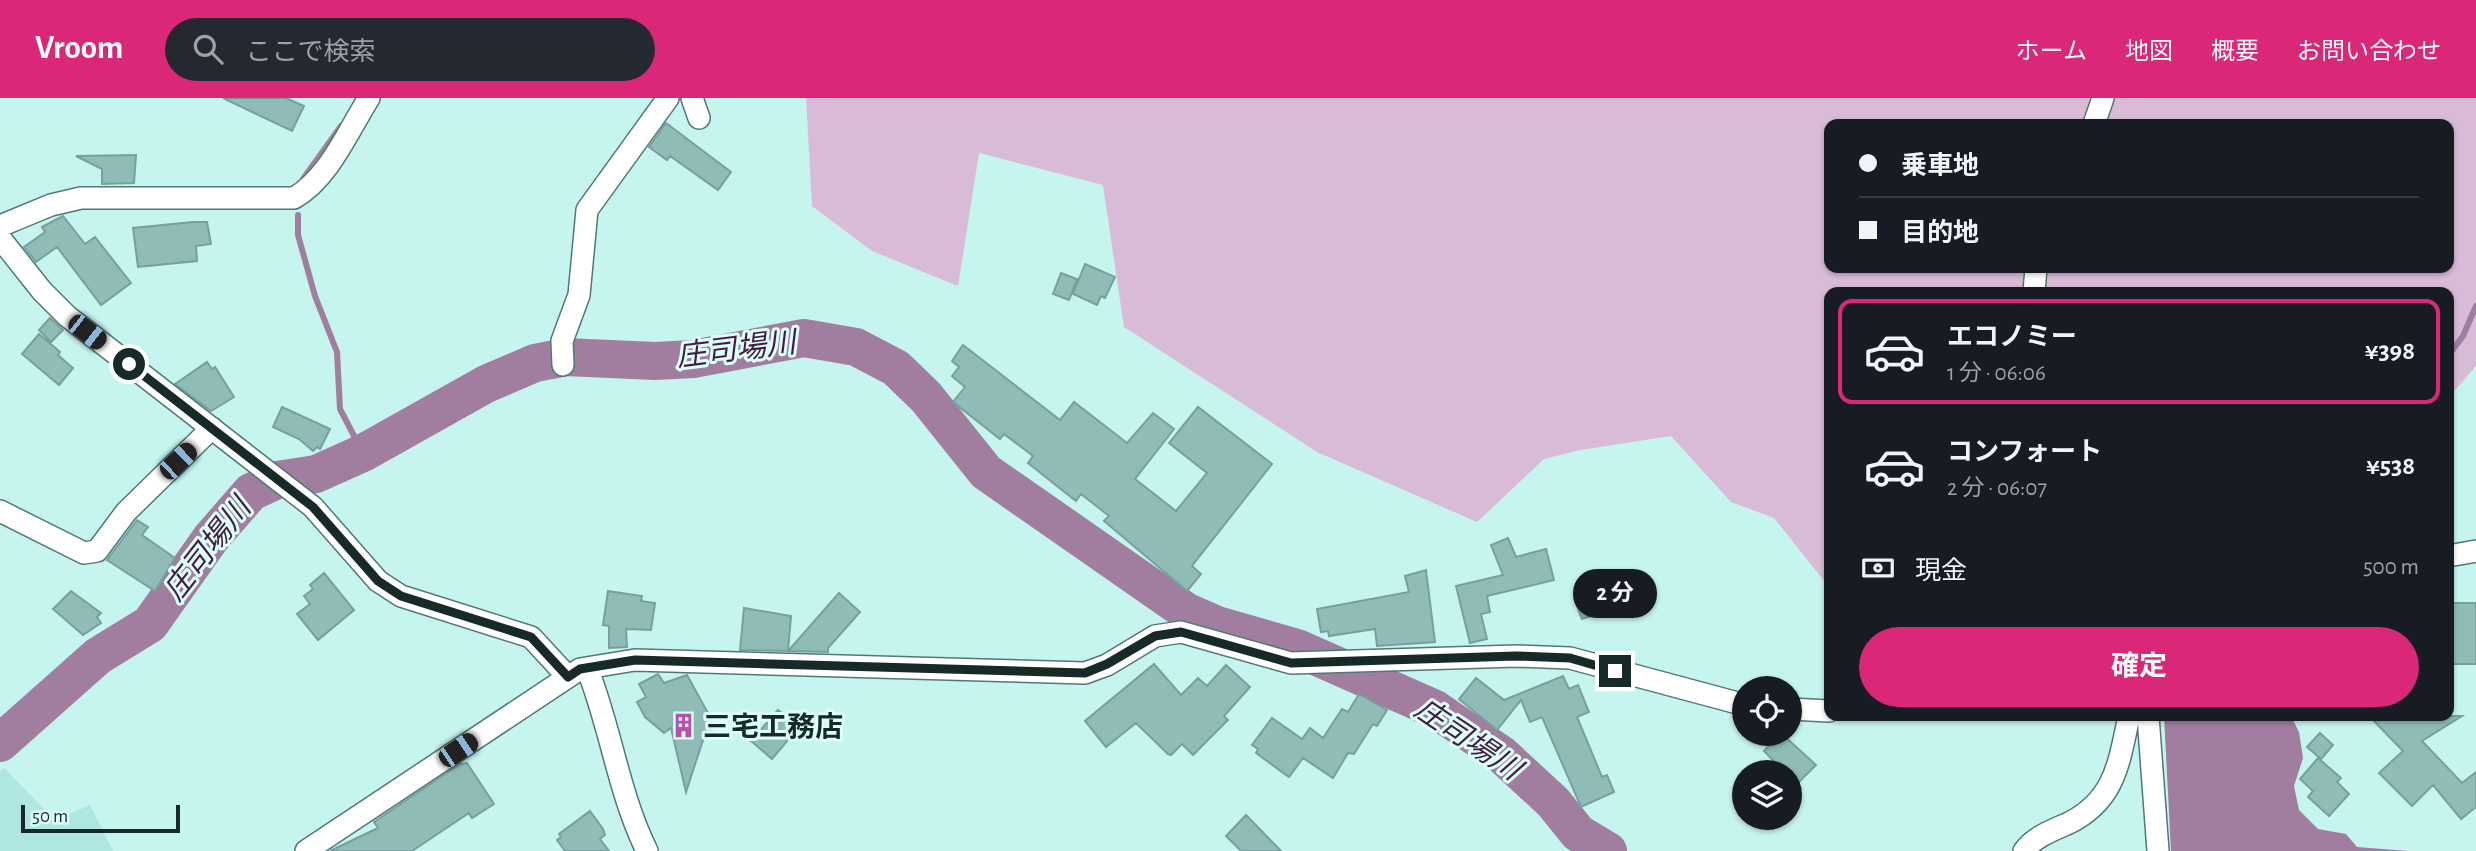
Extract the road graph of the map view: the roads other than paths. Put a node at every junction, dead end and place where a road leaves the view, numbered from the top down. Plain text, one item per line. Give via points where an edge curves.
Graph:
1 (369, 98) edge
2 (667, 98) edge
3 (2103, 98) edge
4 (2096, 119) edge
5 (0, 226) edge
6 (0, 238) edge
7 (563, 365) dead end
8 (212, 428) junction
9 (0, 511) edge
10 (2476, 551) edge
11 (2454, 555) edge
12 (587, 668) junction
13 (568, 677) junction
14 (1732, 702) edge
15 (1802, 710) edge
16 (1824, 711) edge
17 (2128, 721) edge
18 (2148, 721) edge
19 (306, 851) edge
20 (647, 851) edge
21 (2024, 851) edge
22 (2158, 851) edge

1 - 5 street via 320,175 294,198 81,198
2 - 7 street via 587,210 579,295 562,341
3 - 4 street
6 - 8 street via 66,316
8 - 9 street via 126,512 97,551 85,553
8 - 13 street via 313,507 378,581 401,596 531,637
10 - 11 street
12 - 13 street
12 - 14 street via 635,660 1085,673 1155,636 1181,632 1291,663 1570,658
12 - 20 street via 632,822
13 - 19 street
15 - 16 street
17 - 21 street via 2111,786 2101,801 2087,814 2039,836
18 - 22 street

